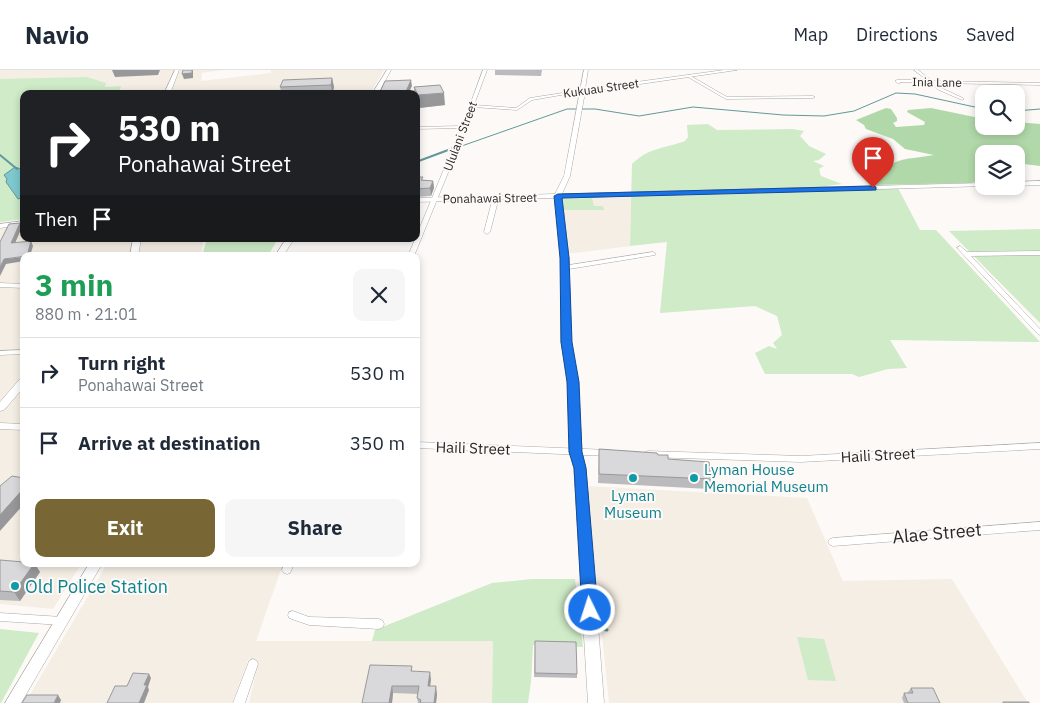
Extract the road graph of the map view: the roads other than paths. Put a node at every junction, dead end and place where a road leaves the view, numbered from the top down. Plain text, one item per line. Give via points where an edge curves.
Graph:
1 (177, 70) edge
2 (389, 70) edge
3 (485, 70) edge
4 (586, 70) edge
5 (735, 70) edge
6 (916, 70) edge
7 (689, 76) junction
8 (929, 81) junction
9 (899, 83) dead end
10 (1040, 84) edge
11 (168, 90) edge
12 (377, 90) edge
13 (582, 91) junction
14 (813, 97) dead end
15 (962, 99) dead end
16 (472, 106) junction
17 (464, 127) junction
18 (420, 128) edge
19 (1040, 183) edge
20 (1025, 184) edge
21 (975, 185) edge
22 (558, 196) junction
23 (496, 197) junction
24 (436, 199) junction
25 (420, 200) edge
26 (20, 223) edge
27 (0, 226) edge
28 (487, 232) dead end
29 (420, 235) edge
30 (960, 248) dead end
31 (1040, 253) edge
32 (653, 254) dead end
33 (967, 254) junction
34 (563, 268) junction
35 (0, 285) edge
36 (20, 286) edge
37 (1040, 333) edge
38 (20, 352) edge
39 (0, 353) edge
40 (20, 386) edge
41 (0, 408) edge
42 (0, 426) edge
43 (20, 427) edge
44 (420, 445) edge
45 (1040, 446) edge
46 (576, 452) junction
47 (615, 453) edge
48 (635, 454) edge
49 (1040, 526) edge
50 (833, 542) dead end
51 (94, 567) edge
52 (293, 615) dead end
53 (0, 616) edge
54 (62, 620) junction
55 (379, 624) dead end
56 (252, 664) dead end
57 (14, 703) edge
58 (239, 703) edge
59 (596, 703) edge

1 - 11 street
2 - 12 street
3 - 16 street, Ululani Street
4 - 13 street
5 - 7 street, Kukuau Street
6 - 8 street
7 - 13 street, Kukuau Street
7 - 14 street via 726,98
8 - 9 street, Inia Lane via 897,81
8 - 10 street, Inia Lane
8 - 15 street
13 - 16 street, Kukuau Street via 533,98 517,109
13 - 22 street via 567,176
16 - 17 street, Ululani Street
17 - 18 street
17 - 24 street, Ululani Street
19 - 20 street
21 - 22 street, Ponahawai Street
22 - 23 street, Ponahawai Street
22 - 34 street via 565,258
23 - 24 street, Ponahawai Street
23 - 28 street
24 - 25 street, Ponahawai Street
24 - 29 street, Ululani Street
26 - 27 street
30 - 33 street
31 - 33 street
32 - 34 street
33 - 37 street
34 - 46 street
35 - 36 street
38 - 39 street
40 - 41 street
42 - 43 street
44 - 46 street, Haili Street
45 - 48 street, Haili Street via 801,459
46 - 47 street, Haili Street
46 - 59 street via 580,468
49 - 50 street, Alae Street
51 - 54 street
52 - 55 street via 309,621
53 - 54 street
54 - 57 street
56 - 58 street

